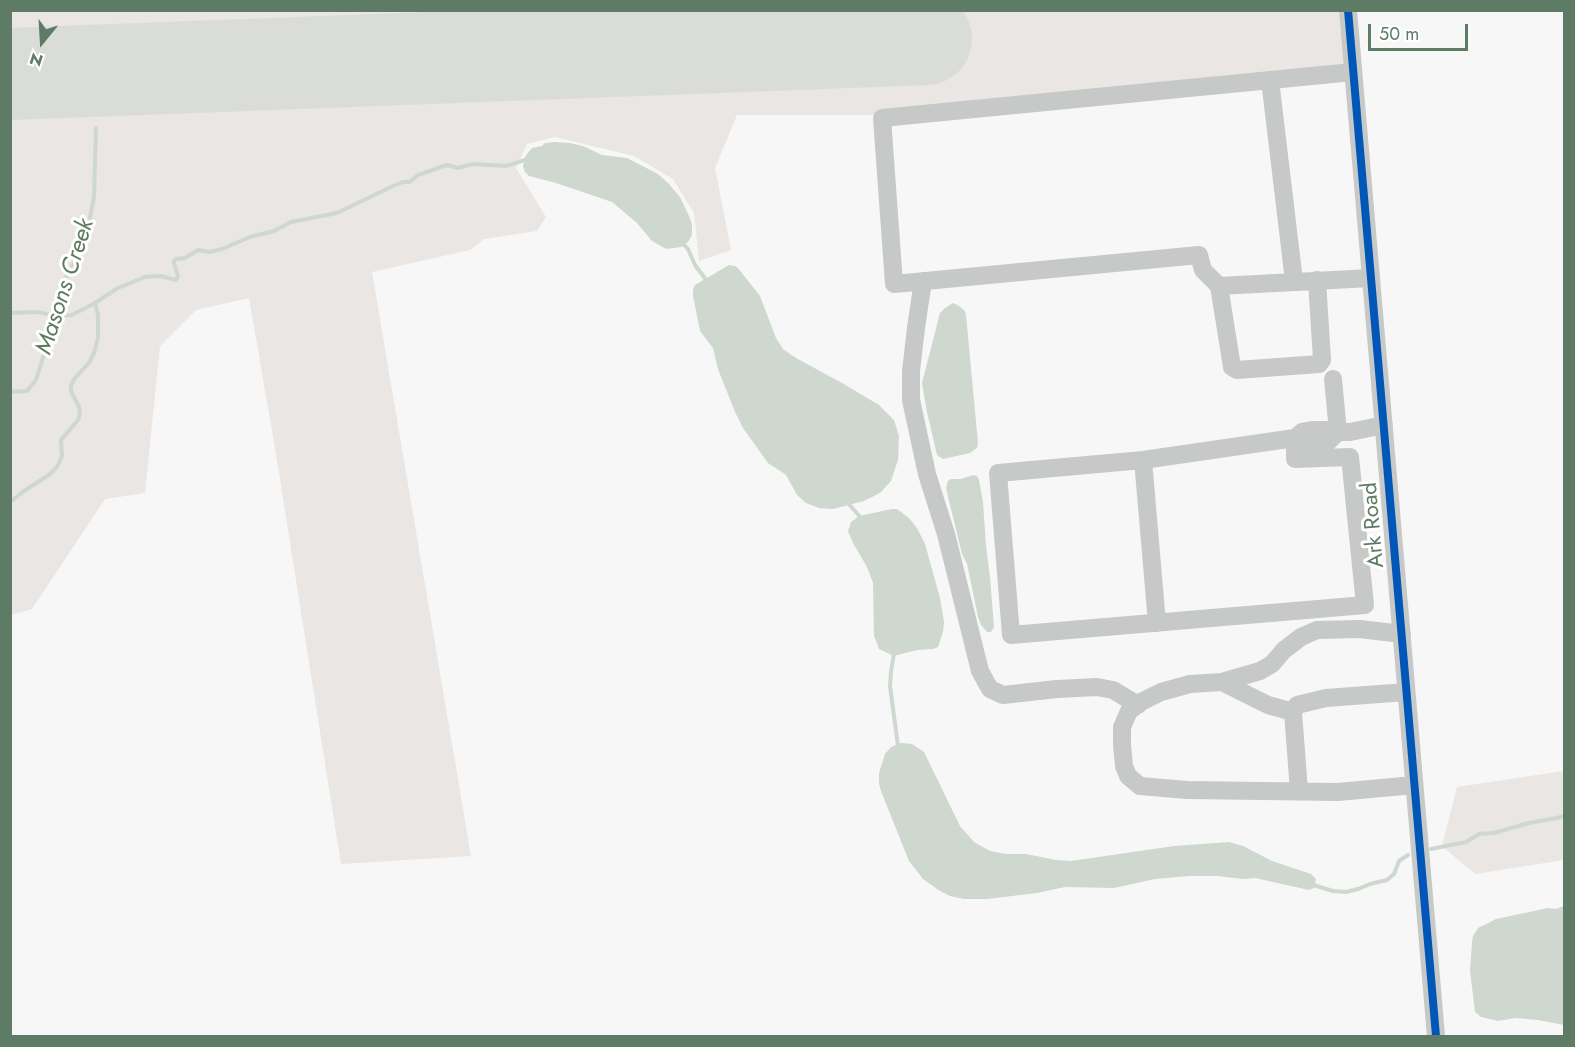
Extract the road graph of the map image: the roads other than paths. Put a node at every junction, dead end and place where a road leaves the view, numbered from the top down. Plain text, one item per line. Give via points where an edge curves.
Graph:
1 (1348, 10) edge
2 (1353, 72) junction
3 (1270, 80) junction
4 (1371, 278) junction
5 (1317, 280) junction
6 (923, 281) junction
7 (1294, 281) junction
8 (1219, 286) junction
9 (1333, 379) dead end
10 (1384, 425) junction
11 (1338, 432) junction
12 (1295, 438) junction
13 (1143, 460) junction
14 (1157, 623) junction
15 (1402, 634) junction
16 (1222, 682) junction
17 (1406, 692) junction
18 (1138, 705) junction
19 (1293, 712) junction
20 (1414, 785) junction
21 (1299, 791) junction
22 (1436, 1036) edge

1 - 2 street, Ark Road
2 - 3 street
2 - 4 street, Ark Road
3 - 6 street via 882,118 894,284
3 - 7 street
4 - 5 street
4 - 10 street, Ark Road
5 - 7 street
5 - 8 street via 1322,360 1319,364 1237,370 1232,367
6 - 8 street via 1199,255 1203,270
6 - 18 street via 911,399 980,671 990,689 1003,695 1097,687 1113,690
7 - 8 street
9 - 11 street
10 - 11 street
10 - 15 street, Ark Road
11 - 12 street via 1329,441 1308,443
12 - 13 street
12 - 14 street via 1295,459 1350,457 1365,605
13 - 14 street
13 - 14 street via 998,473 1011,635
15 - 16 street via 1360,629 1317,630 1300,637 1266,668
15 - 17 street, Ark Road
16 - 18 street via 1190,684 1161,692
16 - 19 street via 1268,705
17 - 19 street via 1326,698 1297,705
17 - 20 street, Ark Road
18 - 21 street via 1129,711 1122,727 1122,745 1128,776 1140,786
19 - 21 street
20 - 21 street via 1338,792
20 - 22 street, Ark Road

